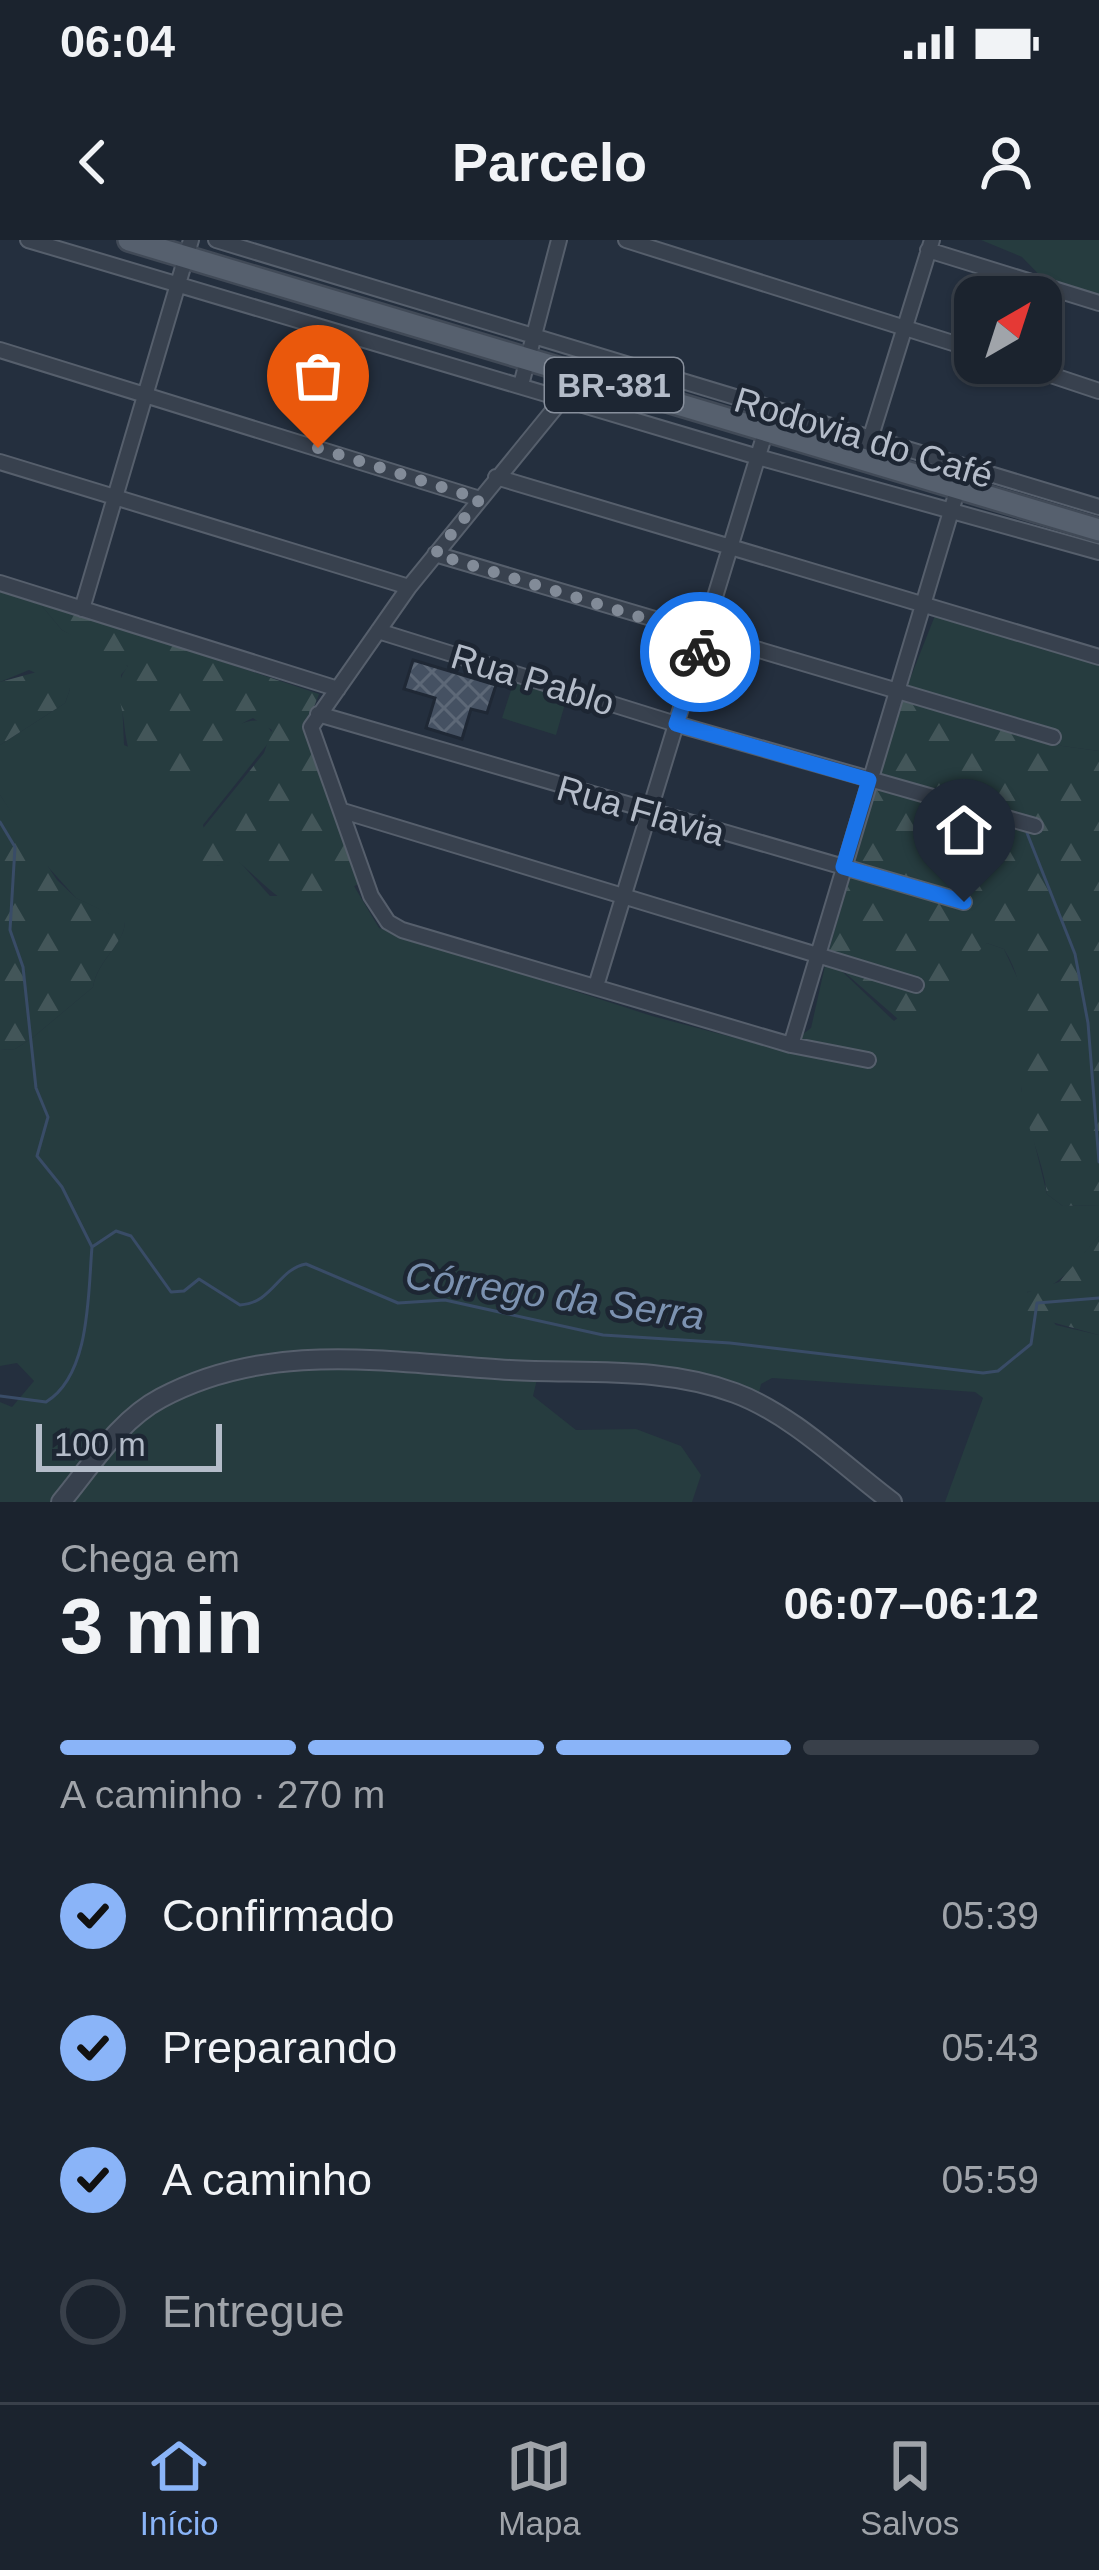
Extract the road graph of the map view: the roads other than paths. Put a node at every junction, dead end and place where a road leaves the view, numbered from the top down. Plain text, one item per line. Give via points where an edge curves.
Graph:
1 (28, 240) edge
2 (129, 240) edge
3 (216, 240) edge
4 (559, 240) edge
5 (626, 240) edge
6 (930, 245) edge
7 (189, 248) edge
8 (179, 284) junction
9 (1099, 303) edge
10 (414, 325) junction
11 (904, 326) junction
12 (442, 333) junction
13 (954, 343) edge
14 (530, 348) junction
15 (0, 350) edge
16 (405, 351) junction
17 (434, 360) junction
18 (582, 375) junction
19 (1062, 379) edge
20 (521, 385) junction
21 (1099, 391) edge
22 (143, 393) junction
23 (563, 397) junction
24 (766, 430) junction
25 (867, 450) junction
26 (758, 457) junction
27 (0, 462) edge
28 (496, 477) junction
29 (114, 497) junction
30 (955, 498) junction
31 (480, 499) junction
32 (1099, 507) edge
33 (1099, 530) edge
34 (732, 546) junction
35 (1099, 552) edge
36 (435, 554) junction
37 (0, 583) edge
38 (409, 586) junction
39 (924, 602) junction
40 (82, 609) junction
41 (378, 631) junction
42 (705, 637) junction
43 (1099, 657) edge
44 (338, 689) junction
45 (898, 689) junction
46 (318, 714) junction
47 (676, 724) junction
48 (1053, 737) dead end
49 (869, 780) junction
50 (343, 812) junction
51 (651, 814) junction
52 (1035, 826) dead end
53 (843, 867) junction
54 (622, 899) junction
55 (964, 902) dead end
56 (817, 952) junction
57 (916, 985) dead end
58 (596, 986) junction
59 (791, 1045) junction
60 (868, 1060) dead end
61 (61, 1502) edge
62 (892, 1502) edge

1 - 8 street
2 - 7 main road, BR-381
3 - 14 street, Rodovia do Café
4 - 14 street
5 - 11 street
6 - 9 street
6 - 11 street
7 - 8 street
7 - 10 main road, BR-381
8 - 16 street
8 - 22 street
10 - 12 main road, BR-381
10 - 16 street
11 - 13 street
11 - 25 street
12 - 14 main road, BR-381
12 - 17 street
14 - 18 main road, BR-381
14 - 20 street
14 - 25 street, Rodovia do Café
15 - 22 street
16 - 17 street
17 - 20 street
18 - 23 street
18 - 24 main road, BR-381
19 - 21 street
20 - 23 street
22 - 29 street
22 - 31 street
23 - 26 street
23 - 28 street
24 - 25 main road, BR-381
24 - 26 street
25 - 30 main road, BR-381
25 - 32 street, Rodovia do Café
26 - 30 street
26 - 34 street
27 - 29 street
28 - 31 street
28 - 34 street
29 - 38 street
29 - 40 street
30 - 33 main road, BR-381
30 - 35 street
30 - 39 street
31 - 36 street
34 - 39 street
34 - 42 street
36 - 38 street
36 - 42 street
37 - 40 street
38 - 41 street
39 - 43 street
39 - 45 street
40 - 44 street
41 - 44 street
41 - 47 street, Rua Pablo
42 - 45 street
42 - 47 street
44 - 46 street
45 - 48 street
45 - 49 street
46 - 50 street via 311,734
46 - 51 street, Rua Flavia
47 - 49 street, Rua Pablo
47 - 51 street
49 - 52 street, Rua Pablo
49 - 53 street
50 - 54 street
50 - 58 street via 388,922
51 - 53 street, Rua Flavia
51 - 54 street
53 - 55 street, Rua Flavia
53 - 56 street
54 - 56 street
54 - 58 street
56 - 57 street
56 - 59 street
58 - 59 street
59 - 60 street
61 - 62 street via 158,1399 243,1367 343,1357 704,1383 758,1403

